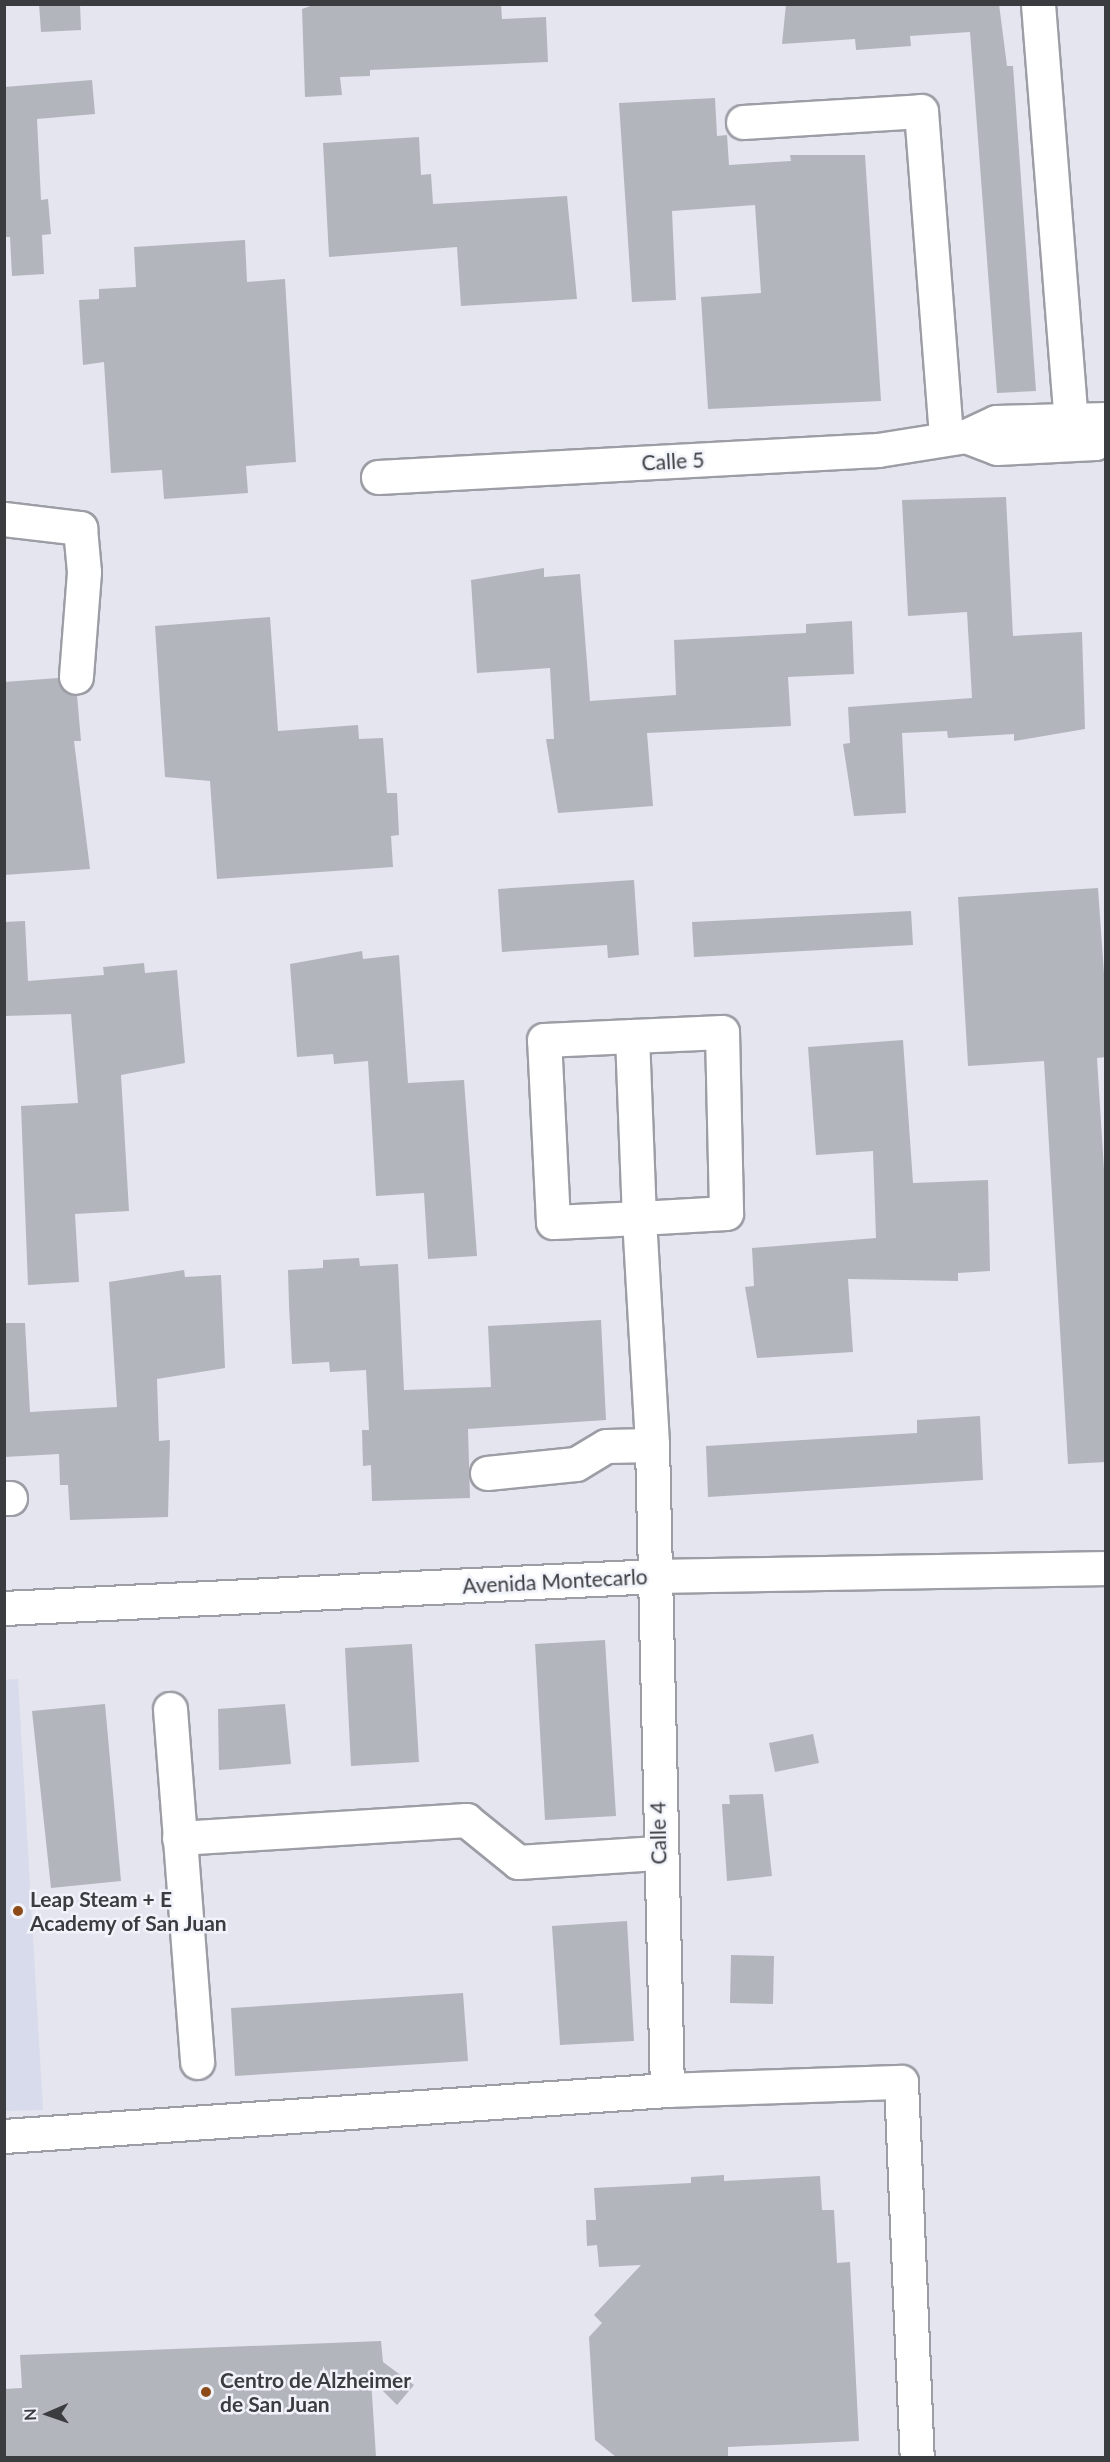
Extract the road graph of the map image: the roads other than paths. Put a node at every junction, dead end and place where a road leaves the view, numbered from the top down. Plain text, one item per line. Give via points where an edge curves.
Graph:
1 (1038, 4) edge
2 (743, 122) dead end
3 (1106, 419) edge
4 (1071, 420) junction
5 (956, 437) junction
6 (1106, 437) edge
7 (378, 477) dead end
8 (4, 519) edge
9 (76, 677) dead end
10 (632, 1036) junction
11 (639, 1218) junction
12 (652, 1444) junction
13 (487, 1473) dead end
14 (1106, 1568) edge
15 (656, 1576) junction
16 (4, 1608) edge
17 (170, 1709) dead end
18 (179, 1838) junction
19 (657, 1853) junction
20 (197, 2062) dead end
21 (667, 2090) junction
22 (4, 2136) edge
23 (917, 2457) edge

1 - 4 street
2 - 5 street via 921,111
3 - 4 street, Calle 5
4 - 5 street, Calle 5 via 996,422
5 - 6 street via 997,448 1095,443
5 - 7 street, Calle 5 via 878,450
8 - 9 street via 80,528 84,572
10 - 11 street, Calle 4
10 - 11 street via 544,1040 553,1222
10 - 11 street via 722,1032 726,1213
11 - 12 street, Calle 4
12 - 13 street via 606,1446 576,1464
12 - 15 street, Calle 4
14 - 15 street, Avenida Montecarlo
15 - 16 street, Avenida Montecarlo
15 - 19 street, Calle 4
17 - 18 street
18 - 19 street via 466,1820 518,1862
18 - 20 street
19 - 21 street, Calle 4
21 - 22 street
21 - 23 street via 901,2082

